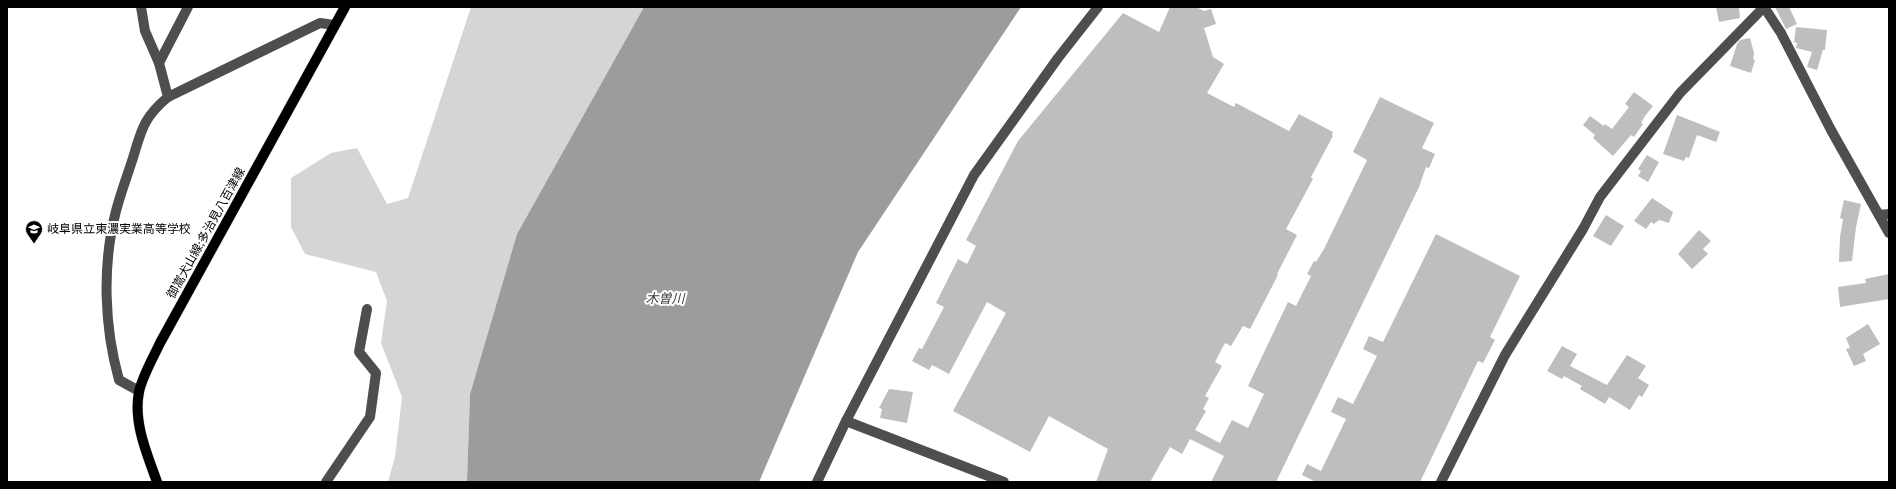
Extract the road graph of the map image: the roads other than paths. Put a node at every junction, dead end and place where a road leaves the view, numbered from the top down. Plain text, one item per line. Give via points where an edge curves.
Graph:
1 (141, 7) edge
2 (188, 7) edge
3 (345, 7) edge
4 (1098, 7) edge
5 (1764, 7) edge
6 (334, 25) junction
7 (159, 63) junction
8 (168, 97) junction
9 (1884, 214) edge
10 (1889, 233) edge
11 (367, 309) dead end
12 (139, 391) junction
13 (846, 421) junction
14 (156, 482) edge
15 (326, 482) edge
16 (817, 482) edge
17 (1004, 482) edge
18 (1442, 482) edge

1 - 7 street via 145,31
2 - 7 street
3 - 6 main road, 御嵩犬山線;多治見八百津線
4 - 13 street via 974,175
5 - 9 street via 1781,33 1831,130
5 - 18 street via 1680,93 1600,197 1505,355
6 - 8 street via 320,23
6 - 12 main road, 御嵩犬山線;多治見八百津線 via 160,343
7 - 8 street
8 - 12 street via 154,109 144,123 116,211 110,244 108,328 112,356 119,380
9 - 10 street
11 - 15 street via 360,352 376,373 370,417
12 - 14 main road, 御嵩犬山線;多治見八百津線 via 137,411
13 - 16 street
13 - 17 street

